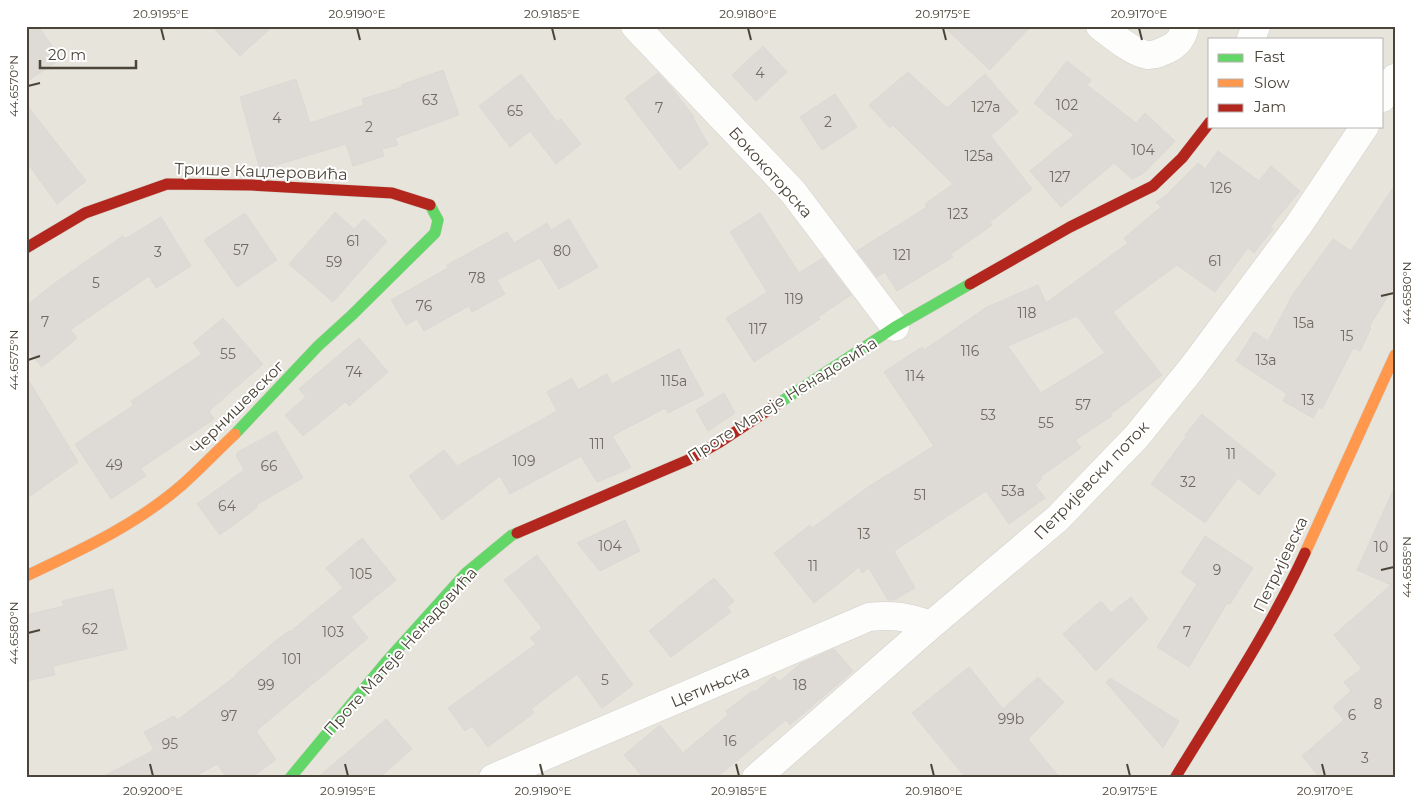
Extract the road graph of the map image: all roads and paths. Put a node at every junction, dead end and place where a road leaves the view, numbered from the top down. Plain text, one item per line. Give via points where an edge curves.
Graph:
1 (635, 26) edge
2 (1100, 26) edge
3 (1185, 26) edge
4 (1256, 26) edge
5 (1251, 38) edge
6 (1395, 78) edge
7 (1384, 95) edge
8 (1208, 125) edge
9 (1364, 128) edge
10 (438, 220) joint
11 (26, 248) edge
12 (895, 327) junction
13 (1395, 355) edge
14 (26, 576) edge
15 (931, 625) junction
16 (290, 778) edge
17 (493, 778) edge
18 (756, 778) edge
19 (1175, 778) edge

1 - 12 street, Бококоторска via 793,192
2 - 3 street via 1134,50 1148,55 1177,44
4 - 5 street
6 - 7 street
8 - 12 street, Проте Матеје Ненадовића via 1182,158 1153,186 1070,227
9 - 15 street, Петријевски поток via 1298,226 1192,368 1136,436 1058,518
10 - 11 street, Трише Кацлеровића via 431,205 392,193 167,184 85,213
10 - 14 street, Чернишевског via 434,233 182,485 100,541
12 - 16 street, Проте Матеје Ненадовића via 688,460 512,535 466,573 386,662
13 - 19 street, Петријевска via 1290,586
15 - 17 street, Цетињска via 907,617 884,615 869,618
15 - 18 street, Петријевски поток

